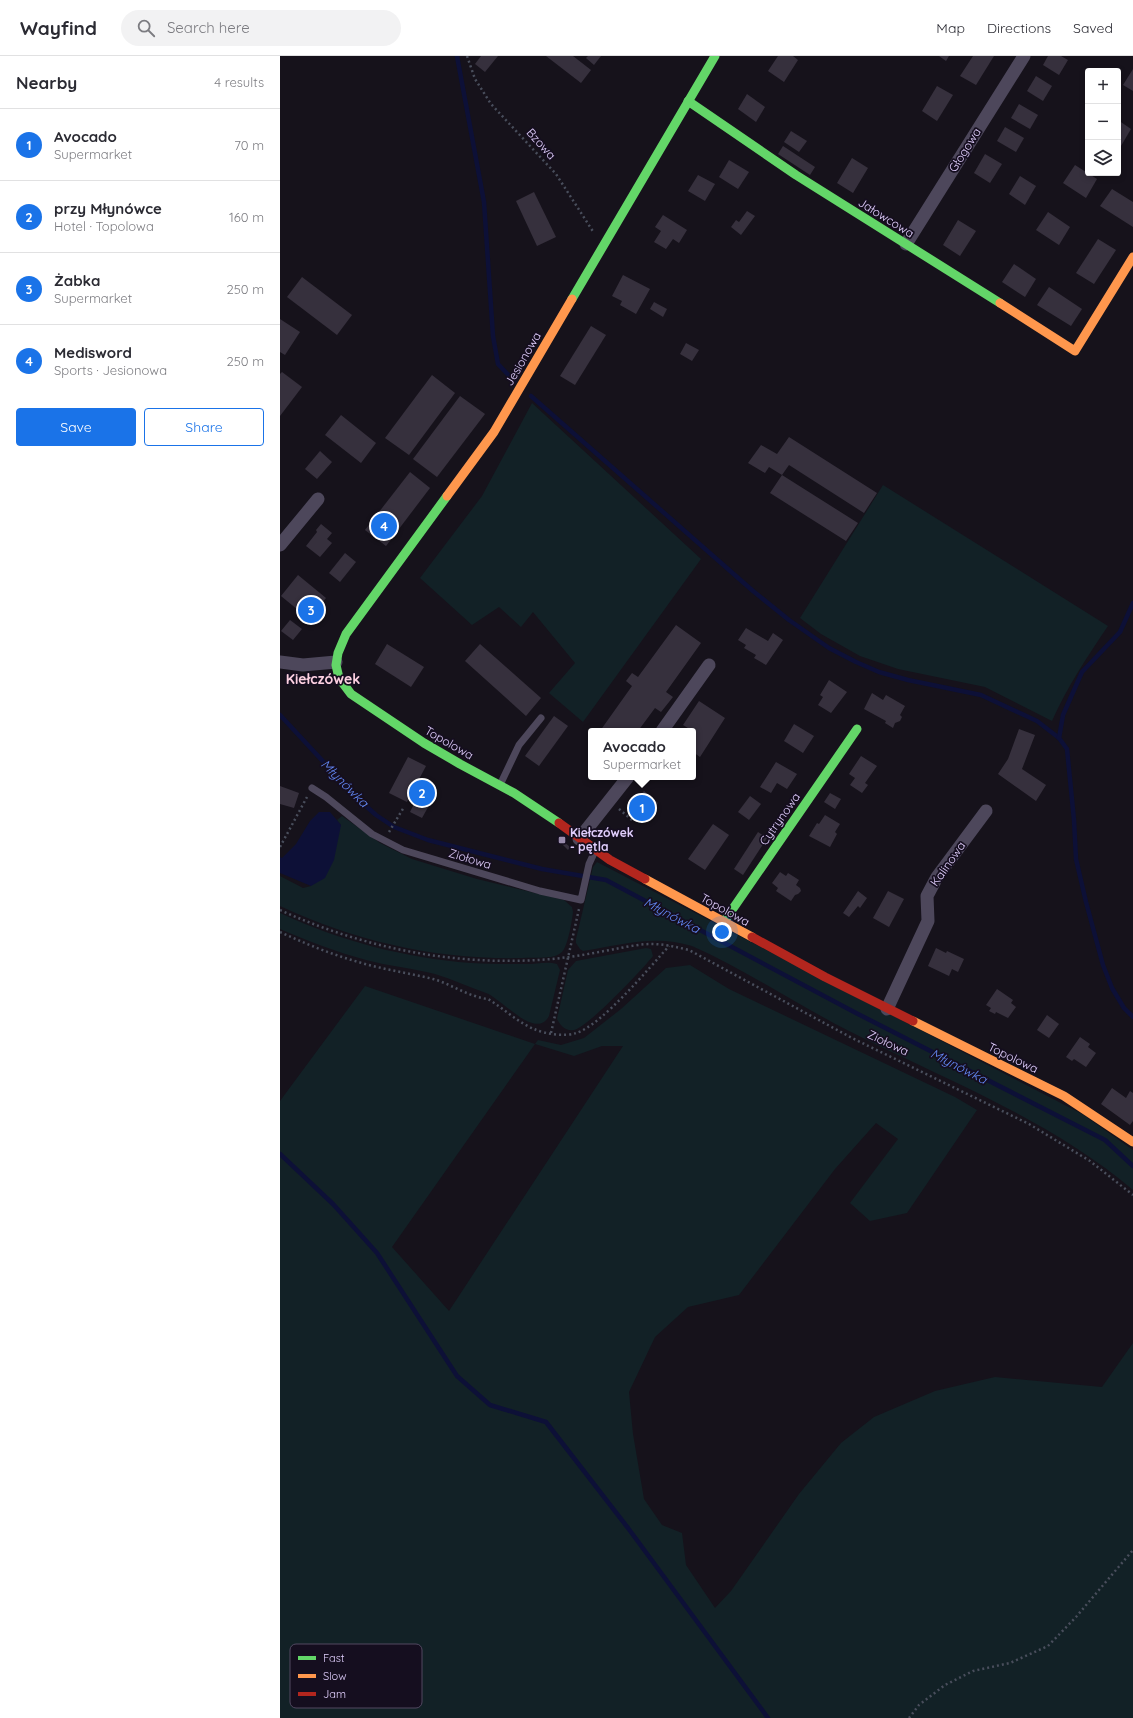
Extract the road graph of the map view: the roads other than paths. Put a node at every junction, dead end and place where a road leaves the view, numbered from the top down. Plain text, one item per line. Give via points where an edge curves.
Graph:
1 (714, 56) edge
2 (1024, 56) edge
3 (688, 101) junction
4 (906, 244) junction
5 (1133, 257) edge
6 (318, 499) dead end
7 (280, 546) edge
8 (280, 662) edge
9 (336, 662) junction
10 (710, 665) dead end
11 (541, 718) dead end
12 (664, 728) edge
13 (857, 729) dead end
14 (626, 780) edge
15 (500, 785) junction
16 (312, 788) road end
17 (986, 811) dead end
18 (579, 838) junction
19 (595, 851) junction
20 (723, 923) junction
21 (887, 1010) junction
22 (1133, 1142) edge

1 - 3 street, Jesionowa
2 - 4 street, Głogowa
3 - 4 street, Jałowcowa via 796,175
3 - 9 street, Jesionowa via 494,432 346,634
4 - 5 street, Jałowcowa via 1075,351
6 - 7 street
8 - 9 street via 302,665
9 - 15 street, Topolowa via 343,686 364,704 452,759
10 - 12 street
11 - 15 lane via 519,745
13 - 20 street, Cytrynowa
14 - 18 street
15 - 18 street, Topolowa via 542,809
16 - 19 lane, Ziołowa via 372,834 403,850 540,891 581,900 589,864
17 - 21 street, Kalinowa via 937,877 927,896 928,921
18 - 19 street, Topolowa
19 - 20 street, Topolowa
20 - 21 street, Topolowa
21 - 22 street, Topolowa via 1064,1096

